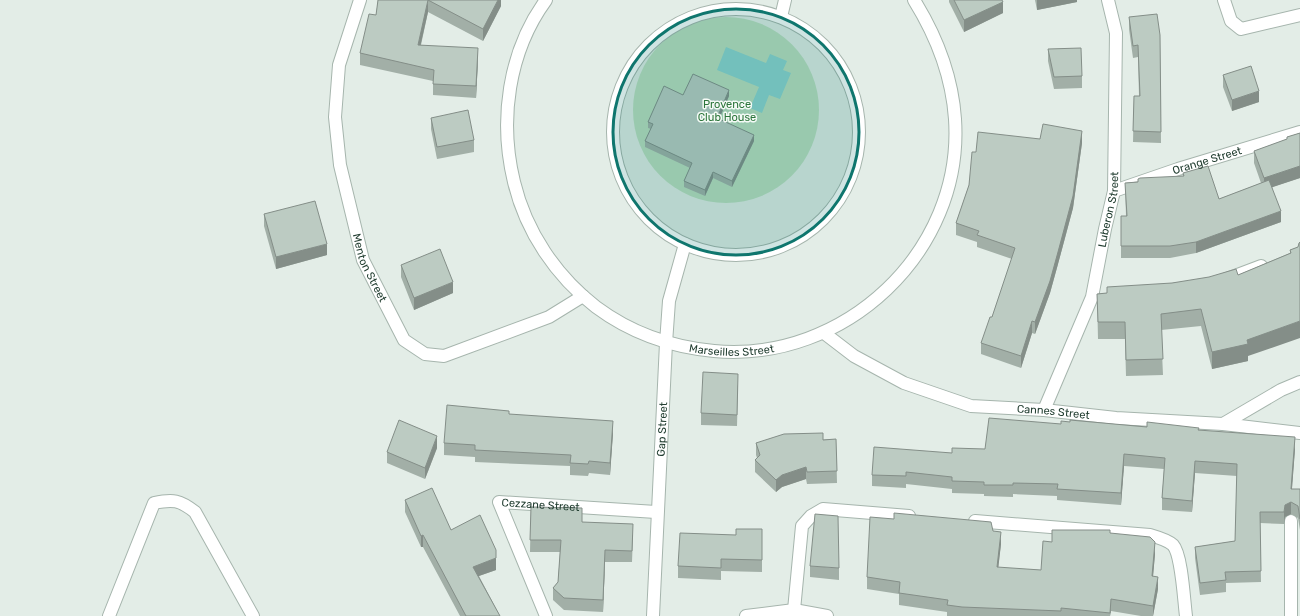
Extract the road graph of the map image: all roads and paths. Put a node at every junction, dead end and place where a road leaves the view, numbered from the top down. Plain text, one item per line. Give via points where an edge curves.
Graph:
1 (360, 0) edge
2 (546, 0) edge
3 (785, 0) edge
4 (914, 0) edge
5 (1108, 0) edge
6 (1224, 0) edge
7 (1300, 15) edge
8 (781, 17) junction
9 (1300, 132) edge
10 (1114, 191) junction
11 (685, 244) junction
12 (1269, 263) edge
13 (1210, 284) edge
14 (583, 296) junction
15 (1092, 297) junction
16 (1108, 297) edge
17 (824, 333) junction
18 (666, 343) junction
19 (1300, 382) edge
20 (1044, 410) junction
21 (1223, 424) junction
22 (1300, 433) edge
23 (656, 512) junction
24 (924, 517) edge
25 (963, 520) edge
26 (1291, 521) dead end
27 (794, 610) junction
28 (110, 616) edge
29 (253, 616) edge
30 (546, 616) edge
31 (653, 616) edge
32 (746, 616) edge
33 (827, 616) edge
34 (1186, 616) edge
35 (1291, 616) edge

1 - 14 street, Menton Street via 339,65 335,117 340,165 364,260 404,340 425,354 444,356 549,318
2 - 14 street, Marseilles Street via 521,44 510,82 506,121 508,161 518,199 533,235 555,268
3 - 8 street
4 - 17 street, Marseilles Street via 930,26 943,56 951,88 955,121 954,148 947,187 937,218 922,247 902,274 879,298
5 - 10 street, Luberon Street via 1116,33
6 - 7 street via 1231,21 1241,29
8 - 11 street via 743,8 703,12 667,29 638,56 619,90 612,129 618,169 636,204 650,220 666,234
8 - 11 street via 814,36 839,64 855,98 860,134 854,171 837,204 812,231 778,248 742,256 713,254
9 - 10 street, Orange Street
10 - 15 street, Luberon Street
11 - 18 street, Gap Street via 669,301
12 - 13 street
14 - 18 street, Marseilles Street via 608,316
15 - 16 street
15 - 20 street, Luberon Street
17 - 18 street, Marseilles Street via 793,344 730,353 697,350
17 - 20 street, Cannes Street via 854,356 904,383 971,406
18 - 23 street, Gap Street
19 - 21 street via 1281,390
20 - 21 street, Cannes Street via 1116,418
21 - 22 street, Cannes Street
23 - 30 street, Cezzane Street via 500,502
23 - 31 street, Gap Street
24 - 27 street via 823,510 810,516 802,526
25 - 34 street via 1150,535 1163,539 1173,546 1178,557
26 - 35 street
27 - 32 street
27 - 33 street
28 - 29 street via 154,503 168,500 184,503 195,512

